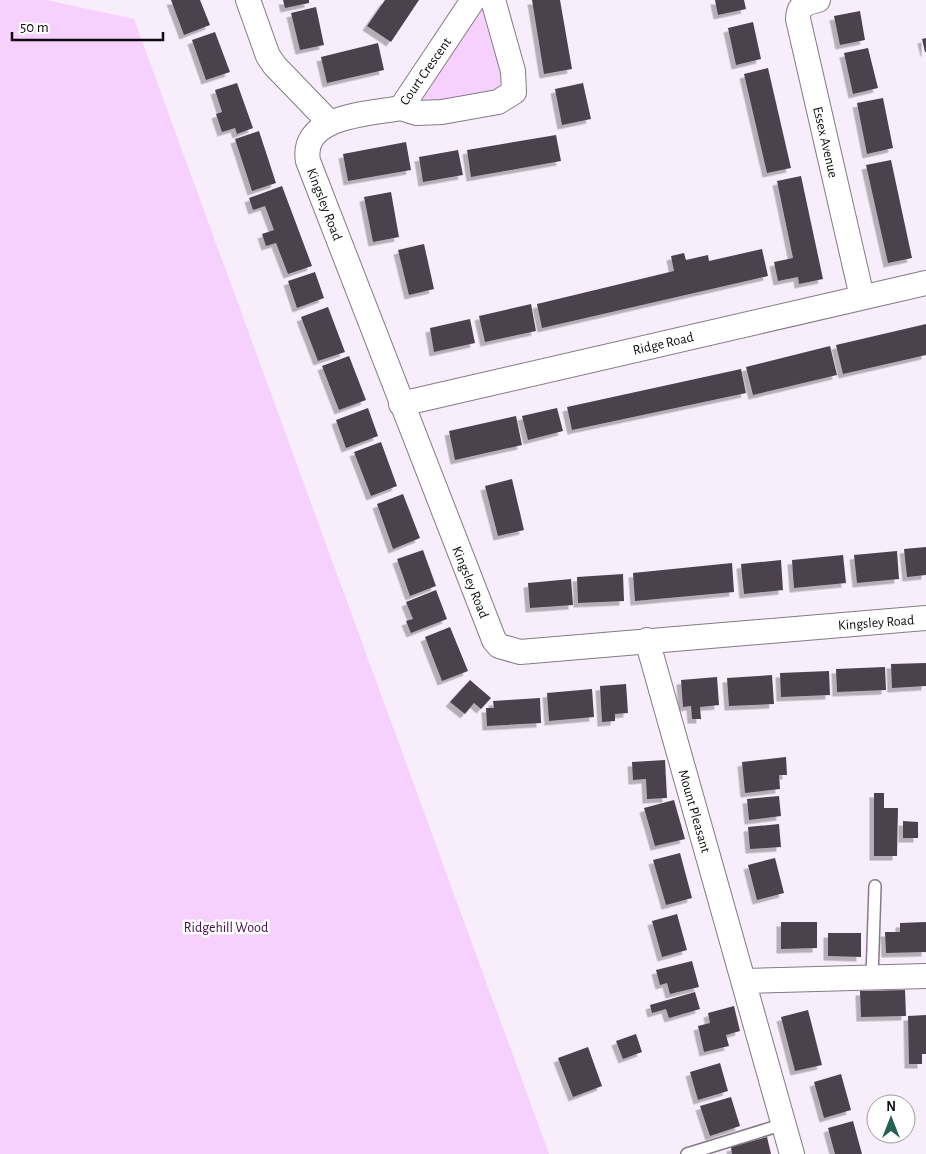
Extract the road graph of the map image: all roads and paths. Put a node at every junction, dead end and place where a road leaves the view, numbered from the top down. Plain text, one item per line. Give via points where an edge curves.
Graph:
1 (248, 0) edge
2 (473, 0) edge
3 (493, 0) edge
4 (818, 0) edge
5 (401, 108) junction
6 (330, 122) junction
7 (926, 283) edge
8 (862, 298) junction
9 (401, 404) junction
10 (926, 618) edge
11 (647, 640) junction
12 (875, 886) dead end
13 (926, 976) edge
14 (872, 978) junction
15 (744, 982) junction
16 (784, 1124) junction
17 (687, 1154) edge
18 (792, 1154) edge

1 - 6 street via 268,56
2 - 5 street, Court Crescent
3 - 5 street via 513,71 514,92 498,102 442,112 416,113
4 - 8 street, Essex Avenue via 804,4 798,11 798,19
5 - 6 street, Court Crescent
6 - 9 street, Kingsley Road via 317,130 310,141 306,151 308,161
7 - 8 street, Ridge Road
8 - 9 street, Ridge Road
9 - 11 street, Kingsley Road via 499,646 520,652
10 - 11 street, Kingsley Road
11 - 15 street, Mount Pleasant
12 - 14 lane
13 - 14 street
14 - 15 street
15 - 16 street, Mount Pleasant
16 - 17 lane
16 - 18 street, Mount Pleasant

